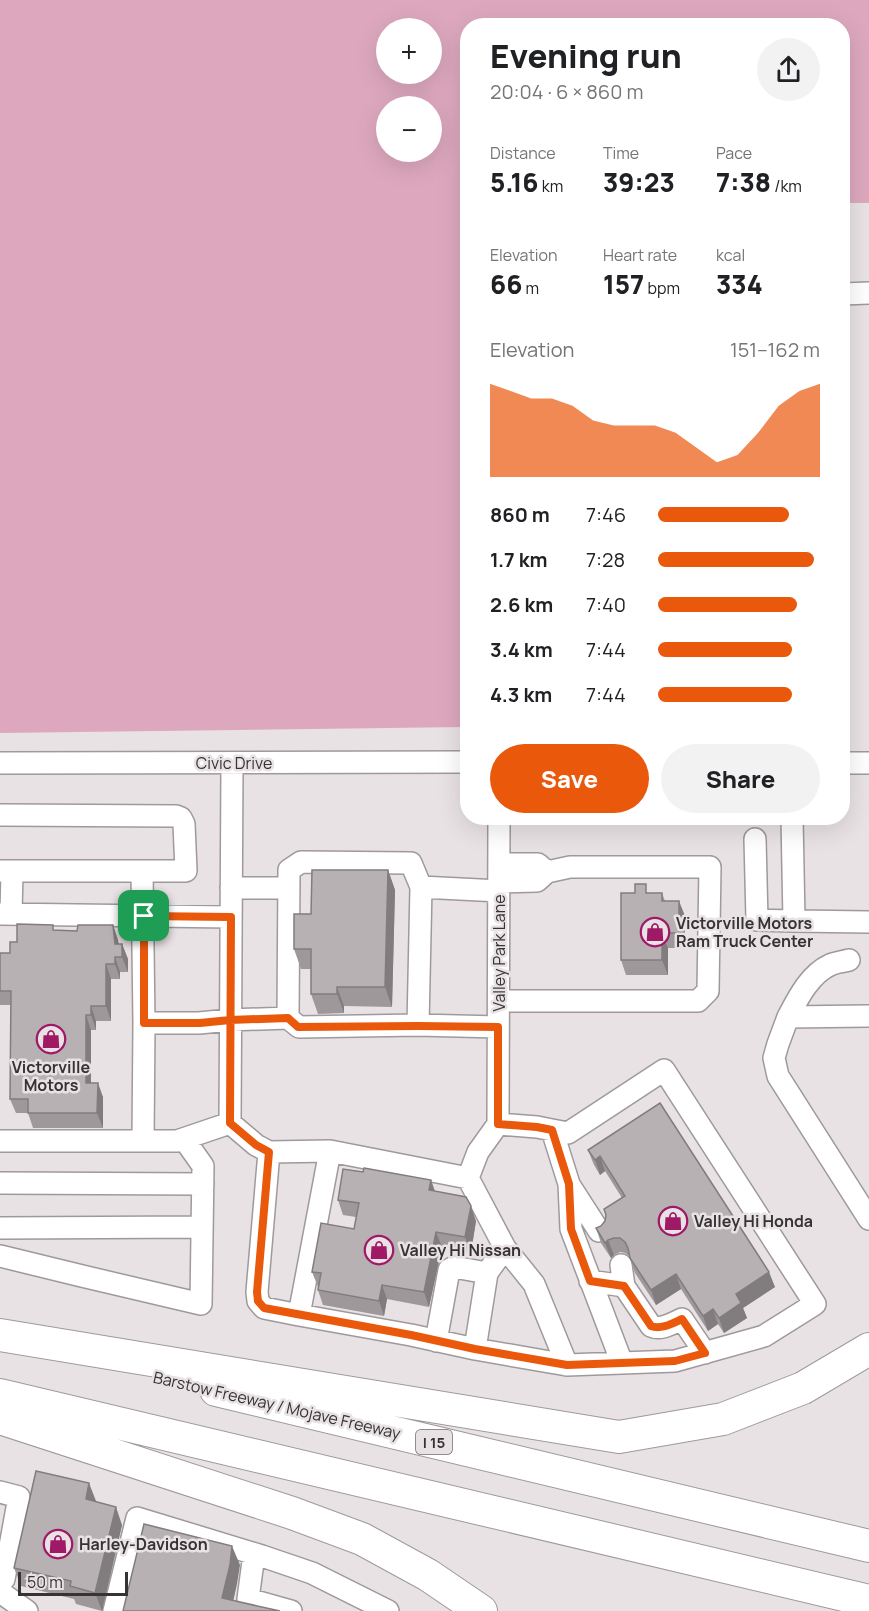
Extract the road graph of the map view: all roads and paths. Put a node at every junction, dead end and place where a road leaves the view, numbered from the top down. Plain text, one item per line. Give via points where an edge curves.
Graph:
1 (869, 293) edge
2 (850, 294) edge
3 (460, 762) edge
4 (0, 763) edge
5 (850, 763) edge
6 (869, 763) edge
7 (232, 764) junction
8 (0, 815) edge
9 (499, 825) edge
10 (792, 825) edge
11 (755, 839) dead end
12 (6, 871) edge
13 (142, 871) junction
14 (499, 879) junction
15 (421, 887) junction
16 (231, 888) junction
17 (289, 888) junction
18 (5, 914) edge
19 (144, 916) junction
20 (231, 917) junction
21 (794, 921) junction
22 (869, 922) edge
23 (849, 960) dead end
24 (499, 1001) junction
25 (868, 1016) edge
26 (788, 1017) junction
27 (288, 1018) junction
28 (230, 1020) junction
29 (144, 1023) junction
30 (418, 1026) junction
31 (498, 1027) junction
32 (230, 1123) junction
33 (498, 1124) junction
34 (552, 1130) junction
35 (184, 1138) junction
36 (0, 1141) edge
37 (143, 1141) junction
38 (269, 1152) junction
39 (330, 1152) junction
40 (468, 1178) junction
41 (0, 1184) edge
42 (569, 1184) junction
43 (203, 1185) junction
44 (869, 1219) edge
45 (202, 1227) junction
46 (0, 1228) edge
47 (599, 1231) edge
48 (505, 1248) junction
49 (0, 1256) edge
50 (621, 1265) dead end
51 (487, 1272) junction
52 (590, 1281) junction
53 (624, 1286) junction
54 (299, 1315) junction
55 (0, 1337) edge
56 (436, 1341) junction
57 (475, 1349) junction
58 (869, 1349) edge
59 (705, 1353) junction
60 (622, 1363) junction
61 (567, 1365) junction
62 (0, 1395) edge
63 (0, 1418) edge
64 (0, 1492) edge
65 (869, 1546) edge
66 (254, 1554) junction
67 (0, 1583) edge
68 (0, 1592) edge
69 (869, 1601) edge
70 (246, 1605) edge
71 (27, 1611) edge
72 (114, 1611) edge
73 (291, 1611) edge
74 (388, 1611) edge
75 (481, 1611) edge

1 - 2 street
3 - 7 street, Civic Drive
4 - 7 street, Civic Drive
5 - 6 street
7 - 16 street
8 - 13 street via 181,818 186,871
9 - 14 street, Valley Park Lane
10 - 21 street
11 - 21 street via 757,920
12 - 13 street
12 - 18 street
13 - 19 street
14 - 15 street
14 - 24 street, Valley Park Lane
14 - 24 street via 537,881 548,872 570,867 710,867 708,991 698,1001
15 - 17 street via 411,863 301,861 289,870
15 - 30 street
16 - 17 street
16 - 20 street
17 - 27 street
18 - 19 street
19 - 20 street
19 - 29 street
20 - 28 street
21 - 22 street
23 - 26 street via 822,969 800,994
24 - 31 street, Valley Park Lane
25 - 26 street
26 - 44 street via 774,1058 778,1076
27 - 28 street
27 - 30 street via 298,1027
28 - 29 street
28 - 32 street
29 - 37 street
30 - 31 street
31 - 33 street, Valley Park Lane
32 - 35 street
32 - 38 street
33 - 34 street
33 - 40 street via 477,1152
34 - 42 street
34 - 59 street via 568,1133 664,1070 815,1304 764,1336
35 - 37 street
35 - 43 street via 203,1166
36 - 37 street
38 - 39 street
38 - 54 street via 258,1301 264,1308
39 - 40 street
39 - 54 street
40 - 48 street
41 - 43 street
42 - 47 street
42 - 52 street via 571,1229
43 - 45 street
45 - 46 street
45 - 49 street via 201,1304
48 - 51 street
48 - 61 street via 534,1284
50 - 53 street
51 - 56 street via 453,1267 449,1270
51 - 57 street
52 - 53 street
52 - 60 street
53 - 59 street via 651,1326 660,1328 682,1319
54 - 56 street
55 - 58 highway via 619,1437 723,1419 802,1388
55 - 65 highway, Barstow Freeway / Mojave Freeway / I 15
56 - 57 street
57 - 61 street
59 - 60 street via 675,1361
60 - 61 street
62 - 69 highway
63 - 75 highway via 362,1539 428,1575
64 - 67 street via 19,1497 4,1579
66 - 70 street
66 - 72 street via 137,1518
66 - 74 street via 312,1573
68 - 71 street
70 - 73 street

